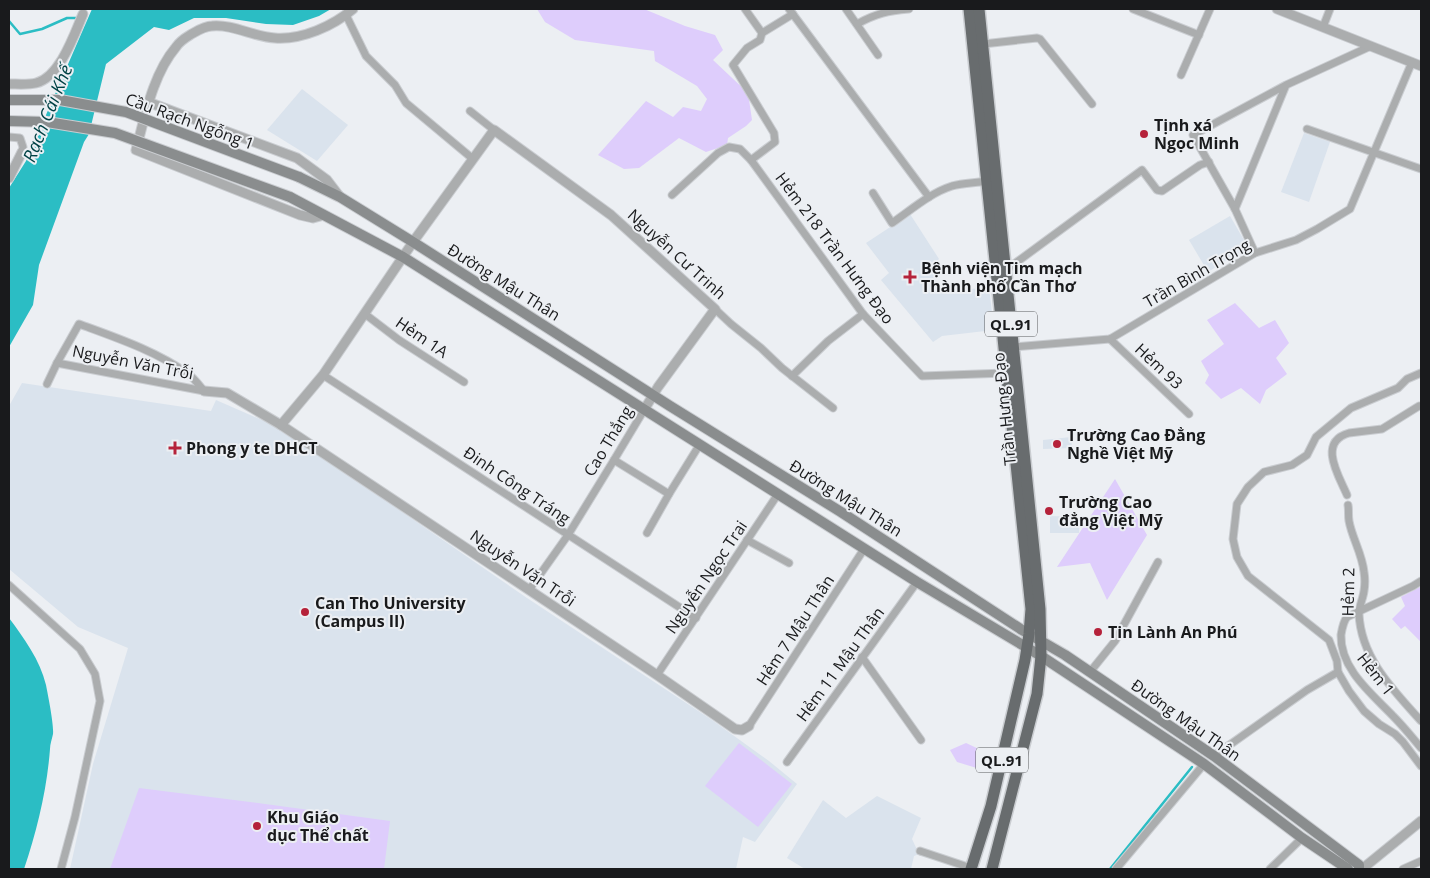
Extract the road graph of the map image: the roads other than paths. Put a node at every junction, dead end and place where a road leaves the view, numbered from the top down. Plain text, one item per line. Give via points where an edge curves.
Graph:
1 (745, 9) edge
2 (846, 9) edge
3 (910, 9) edge
4 (969, 9) edge
5 (979, 9) edge
6 (1133, 9) edge
7 (1210, 9) edge
8 (1277, 9) edge
9 (1330, 9) edge
10 (791, 11) edge
11 (349, 12) edge
12 (83, 15) edge
13 (857, 24) junction
14 (1323, 27) junction
15 (762, 33) junction
16 (1198, 35) junction
17 (983, 44) junction
18 (1372, 46) junction
19 (878, 55) dead end
20 (1412, 62) junction
21 (1421, 66) edge
22 (1181, 75) dead end
23 (9, 84) edge
24 (1286, 85) junction
25 (9, 100) edge
26 (148, 102) junction
27 (1092, 104) dead end
28 (470, 111) dead end
29 (9, 121) edge
30 (494, 130) junction
31 (1307, 130) dead end
32 (9, 137) edge
33 (22, 152) joint
34 (1374, 153) junction
35 (473, 159) junction
36 (751, 160) junction
37 (1209, 162) junction
38 (1421, 169) edge
39 (299, 177) joint
40 (9, 178) edge
41 (987, 181) junction
42 (873, 193) dead end
43 (672, 195) dead end
44 (340, 196) junction
45 (929, 197) junction
46 (1235, 209) junction
47 (324, 215) junction
48 (414, 242) junction
49 (1255, 253) junction
50 (403, 258) junction
51 (1006, 270) junction
52 (715, 309) junction
53 (365, 314) junction
54 (863, 314) junction
55 (1110, 339) junction
56 (1014, 348) junction
57 (56, 363) junction
58 (1006, 373) junction
59 (1421, 373) edge
60 (323, 375) junction
61 (792, 376) junction
62 (464, 382) dead end
63 (47, 384) dead end
64 (204, 391) junction
65 (654, 395) junction
66 (1419, 406) dead end
67 (833, 408) dead end
68 (644, 410) junction
69 (1189, 414) dead end
70 (281, 425) junction
71 (700, 444) junction
72 (614, 460) junction
73 (669, 494) junction
74 (778, 494) junction
75 (1348, 494) dead end
76 (1348, 505) dead end
77 (841, 512) junction
78 (830, 527) junction
79 (647, 533) dead end
80 (568, 535) junction
81 (747, 540) junction
82 (864, 549) junction
83 (1158, 562) dead end
84 (790, 563) dead end
85 (1421, 581) edge
86 (917, 582) junction
87 (9, 585) edge
88 (529, 590) junction
89 (1359, 612) junction
90 (696, 618) junction
91 (1029, 634) junction
92 (1040, 640) junction
93 (1028, 649) junction
94 (1041, 656) junction
95 (862, 657) junction
96 (1090, 672) junction
97 (1338, 672) junction
98 (657, 675) junction
99 (1421, 721) edge
100 (749, 726) joint
101 (921, 740) dead end
102 (1421, 748) edge
103 (1214, 756) junction
104 (786, 762) dead end
105 (1204, 764) junction
106 (1421, 766) edge
107 (1421, 822) edge
108 (1302, 838) junction
109 (920, 851) dead end
110 (1421, 861) edge
111 (61, 869) edge
112 (971, 869) edge
113 (992, 869) edge
114 (1116, 869) edge
115 (1270, 869) edge
116 (1348, 869) edge
117 (1360, 869) edge
118 (1405, 869) edge

1 - 15 street
2 - 13 street
3 - 13 street via 884,12
4 - 41 highway, Trần Hưng Đạo / QL.91
5 - 17 highway, Trần Hưng Đạo / QL.91
6 - 16 street
7 - 16 street
8 - 14 street
9 - 14 street
10 - 15 street
10 - 45 street
11 - 26 street via 322,28 296,37 276,38 227,27 203,28 175,47
11 - 35 street via 366,56 395,86 406,103
12 - 23 street via 60,64 49,78 36,84
13 - 19 street
14 - 18 street
15 - 36 street via 760,40 747,48 733,65 776,138 771,146
16 - 22 street
17 - 27 street via 1040,39
17 - 51 highway, Trần Hưng Đạo / QL.91
18 - 20 street
18 - 24 street
20 - 21 street
20 - 34 street, Trần Bình Trọng
24 - 37 street via 1193,135
24 - 46 street
25 - 39 main road, Cầu Rạch Ngỗng 1, bridge via 60,100 126,112
26 - 44 street via 297,158 326,180
26 - 47 street via 136,150 300,216 313,218
28 - 30 street, Nguyễn Cư Trinh
29 - 47 main road, Đường Mậu Thân, bridge via 47,122 115,133 290,197
30 - 35 street
30 - 52 street, Nguyễn Cư Trinh via 611,215
31 - 34 street
32 - 33 street via 20,138
33 - 40 street
34 - 38 street
34 - 49 street, Trần Bình Trọng via 1350,209 1296,240
35 - 48 street
36 - 43 street via 740,149 729,147
36 - 54 street, Hẻm 218 Trần Hưng Đạo
37 - 46 street
37 - 51 street via 1162,191 1157,190 1142,170
39 - 44 main road, Đường Mậu Thân
41 - 45 street via 952,186
41 - 58 highway, Trần Hưng Đạo / QL.91
42 - 45 street via 892,223
44 - 48 main road, Đường Mậu Thân
46 - 49 street
47 - 50 main road, Đường Mậu Thân
48 - 50 street
48 - 65 main road, Đường Mậu Thân
49 - 55 street, Trần Bình Trọng
50 - 53 street
50 - 68 main road, Đường Mậu Thân
51 - 56 highway, Trần Hưng Đạo / QL.91
52 - 61 street, Nguyễn Cư Trinh
52 - 65 street, Cao Thắng
53 - 60 street
53 - 62 street, Hẻm 1A
54 - 58 street, Hẻm 218 Trần Hưng Đạo via 922,376
54 - 61 street via 828,341
55 - 56 street, Trần Bình Trọng
55 - 69 street, Hẻm 93
56 - 92 highway, Trần Hưng Đạo / QL.91 via 1040,608
57 - 63 street, Nguyễn Văn Trỗi
57 - 64 street, Nguyễn Văn Trỗi
57 - 64 street, Nguyễn Văn Trỗi via 79,324 160,357 190,375
58 - 91 highway, Trần Hưng Đạo / QL.91 via 1030,609
59 - 97 street via 1407,379 1398,388 1350,408 1316,437 1307,455 1292,465 1264,472 1248,487 1237,504 1233,538 1237,557 1248,576 1329,640
60 - 70 street
60 - 80 street, Đinh Công Tráng
61 - 67 street, Nguyễn Cư Trinh
64 - 70 street, Nguyễn Văn Trỗi via 227,393
65 - 68 street, Cao Thắng
65 - 77 main road, Đường Mậu Thân
66 - 75 street via 1382,429 1344,434 1339,438 1332,450 1332,458
68 - 71 main road, Đường Mậu Thân
68 - 72 street, Cao Thắng
70 - 88 street, Nguyễn Văn Trỗi
71 - 73 street
71 - 74 main road, Đường Mậu Thân
72 - 73 street
72 - 80 street, Cao Thắng
73 - 79 street
74 - 78 main road, Đường Mậu Thân
74 - 81 street, Nguyễn Ngọc Trai
76 - 89 street, Hẻm 2 via 1349,522 1360,550 1364,574
77 - 78 main road
77 - 91 main road, Đường Mậu Thân
78 - 82 main road, Đường Mậu Thân
80 - 88 street, Cao Thắng
80 - 90 street, Đinh Công Tráng
81 - 84 street
81 - 90 street, Nguyễn Ngọc Trai
82 - 86 main road, Đường Mậu Thân
82 - 100 street, Hẻm 7 Mậu Thân
83 - 96 street via 1115,641
85 - 89 street, Hẻm 1
86 - 93 main road, Đường Mậu Thân
86 - 95 street, Hẻm 11 Mậu Thân
87 - 111 street via 80,649 95,674 100,701
88 - 98 street, Nguyễn Văn Trỗi
89 - 99 street, Hẻm 2 via 1366,648 1373,662
89 - 102 street, Hẻm 1 via 1347,617 1342,627 1341,641 1346,660 1365,688
90 - 98 street, Nguyễn Ngọc Trai
91 - 92 main road, Đường Mậu Thân
91 - 93 highway, Trần Hưng Đạo / QL.91
92 - 94 highway, Trần Hưng Đạo / QL.91
92 - 96 main road, Đường Mậu Thân
93 - 94 main road, Đường Mậu Thân
93 - 112 highway, QL.91 via 991,806
94 - 105 main road, Đường Mậu Thân
94 - 113 highway, QL.91 via 1037,694
95 - 101 street
95 - 104 street, Hẻm 11 Mậu Thân
96 - 103 main road, Đường Mậu Thân
97 - 103 street
97 - 106 street via 1364,711 1404,742
98 - 100 street, Nguyễn Văn Trỗi via 735,729
103 - 105 main road
103 - 117 main road, Đường Mậu Thân via 1359,865
105 - 108 main road, Đường Mậu Thân
105 - 114 street
107 - 117 street
108 - 115 street
108 - 116 main road, Đường Mậu Thân
109 - 112 street
110 - 118 street

